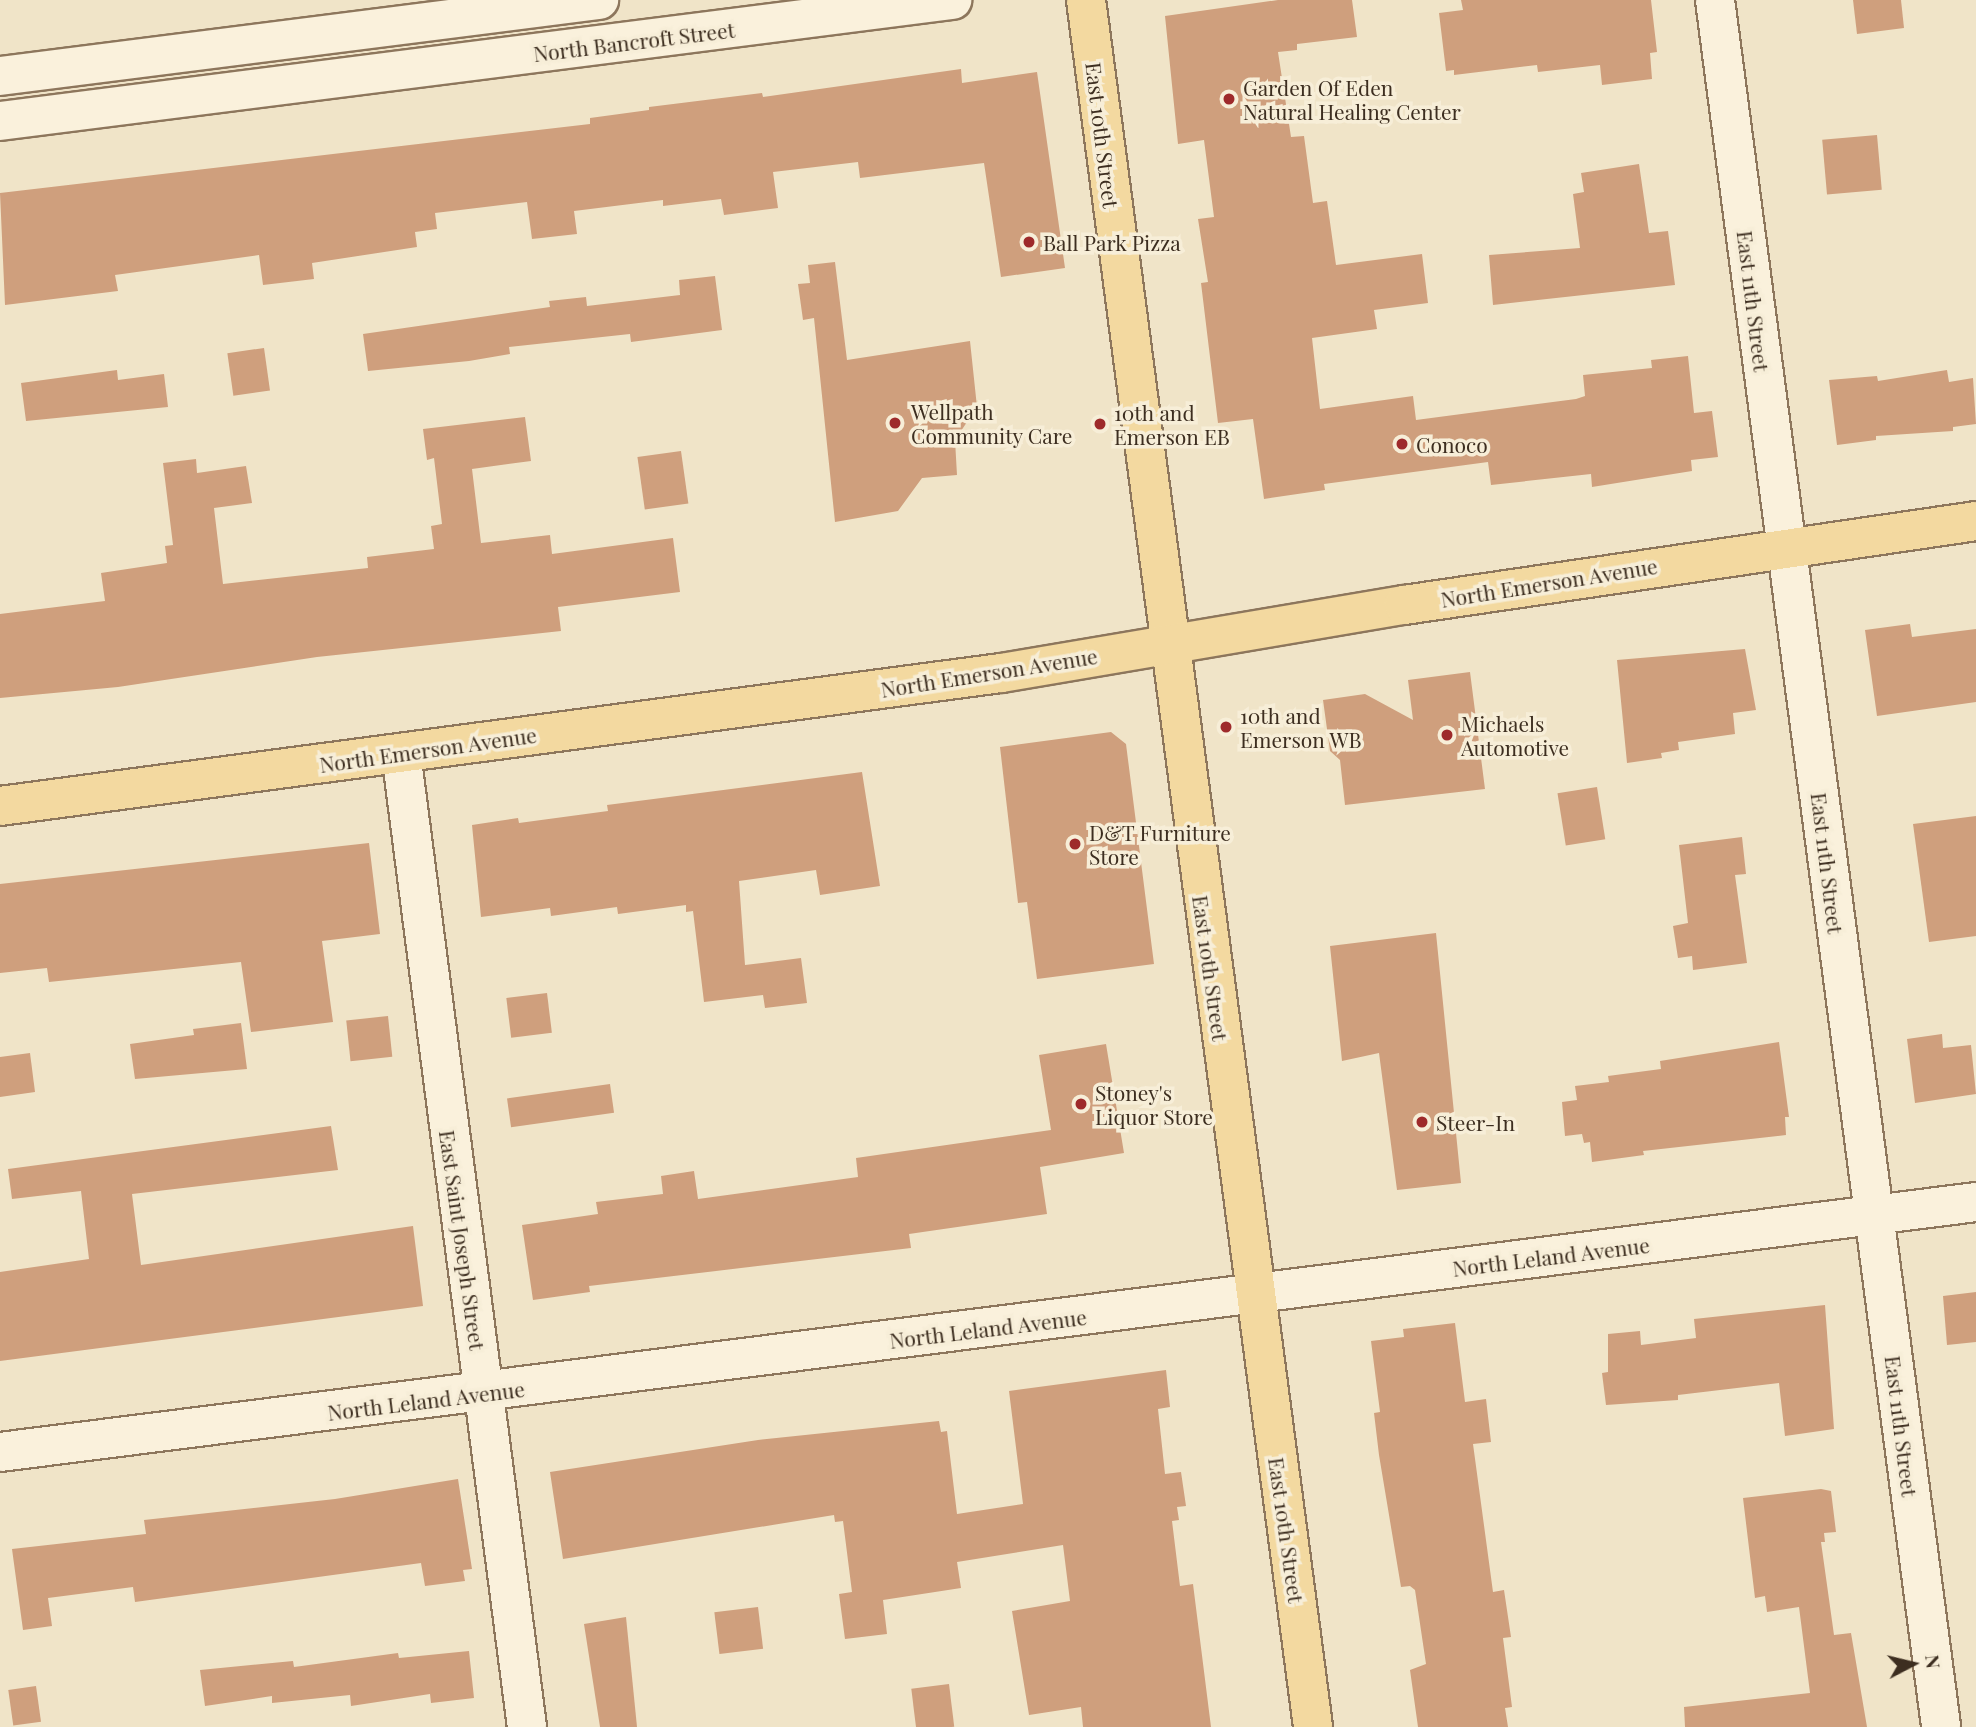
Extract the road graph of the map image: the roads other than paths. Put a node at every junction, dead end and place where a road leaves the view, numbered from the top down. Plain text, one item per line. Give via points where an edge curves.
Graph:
1 (599, 0) edge
2 (952, 0) edge
3 (1086, 0) edge
4 (1715, 0) edge
5 (310, 37) junction
6 (0, 76) edge
7 (316, 81) junction
8 (0, 121) edge
9 (1976, 521) edge
10 (1786, 545) junction
11 (1169, 642) junction
12 (401, 753) junction
13 (0, 806) edge
14 (1976, 1202) edge
15 (1874, 1215) junction
16 (1255, 1294) junction
17 (484, 1393) junction
18 (0, 1452) edge
19 (527, 1727) edge
20 (1313, 1727) edge
21 (1941, 1727) edge

1 - 5 street
2 - 7 street, North Bancroft Street
3 - 11 main road, East 10th Street
4 - 10 street, East 11th Street
5 - 6 street
5 - 7 street
7 - 8 street, North Bancroft Street
9 - 10 main road, North Emerson Avenue
10 - 11 main road, North Emerson Avenue
10 - 15 street, East 11th Street
11 - 12 main road, North Emerson Avenue via 1000,673
11 - 16 main road, East 10th Street
12 - 13 main road, North Emerson Avenue
12 - 17 street, East Saint Joseph Street
14 - 15 street, North Leland Avenue
15 - 16 street, North Leland Avenue
15 - 21 street, East 11th Street
16 - 17 street, North Leland Avenue
16 - 20 main road, East 10th Street
17 - 18 street, North Leland Avenue
17 - 19 street, East Saint Joseph Street

